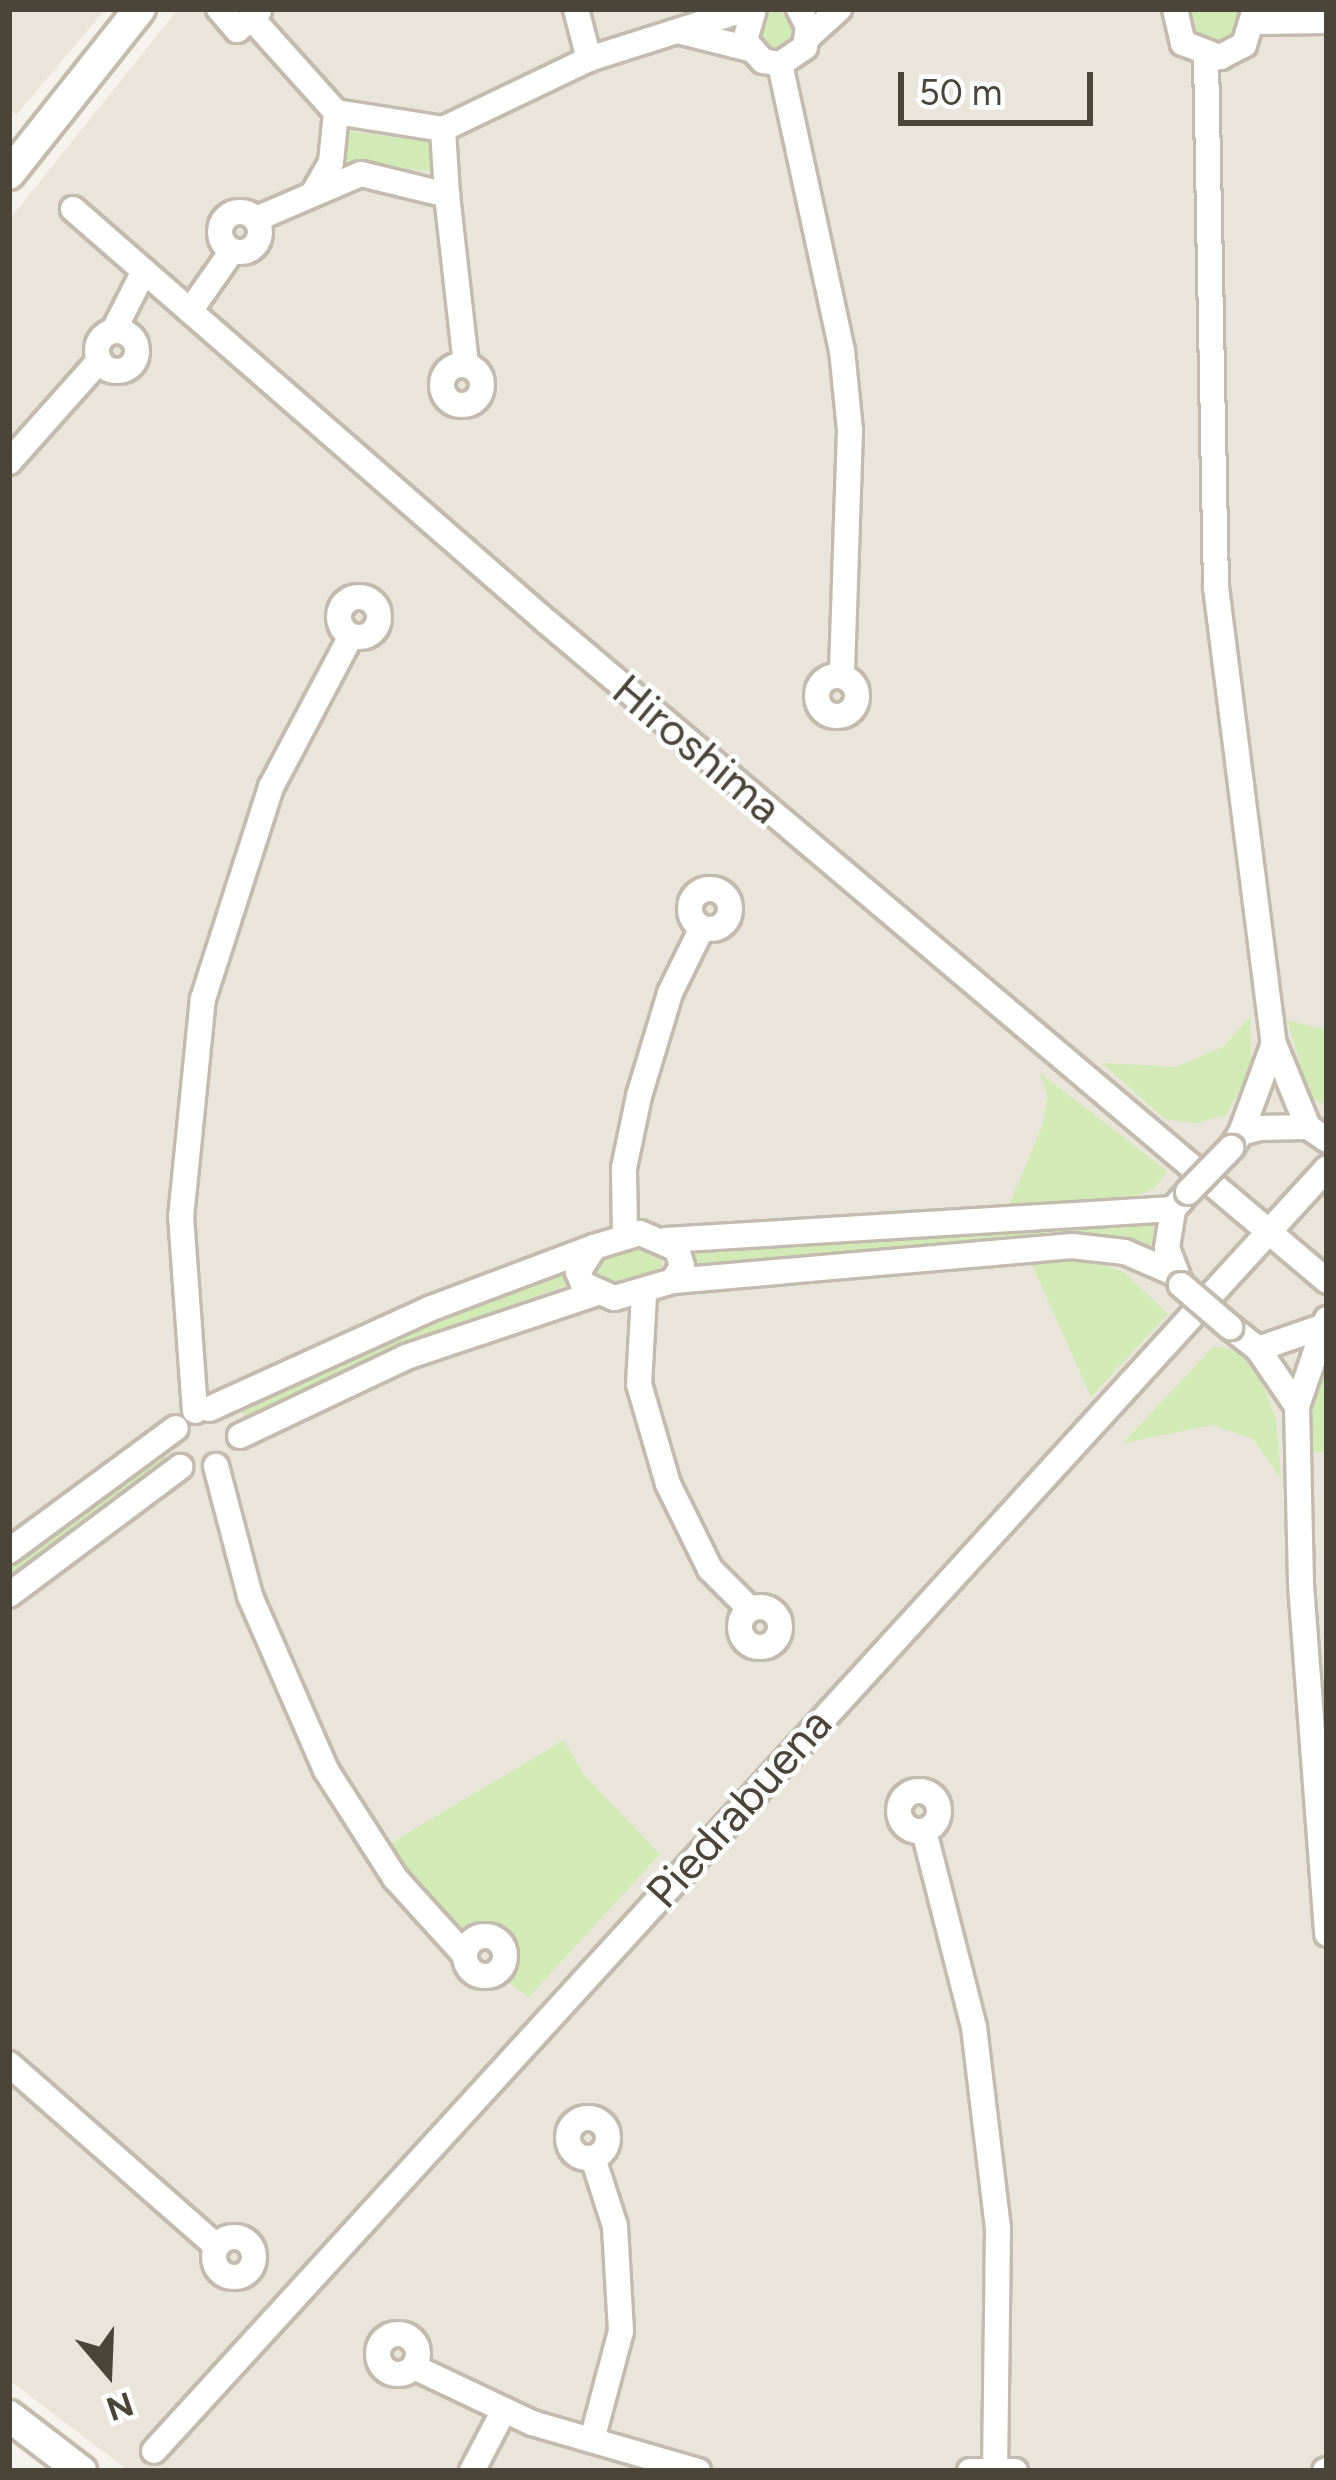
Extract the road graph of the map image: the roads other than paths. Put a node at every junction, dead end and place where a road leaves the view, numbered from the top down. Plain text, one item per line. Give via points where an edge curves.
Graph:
1 (140, 9) edge
2 (219, 9) edge
3 (576, 9) edge
4 (750, 9) edge
5 (799, 9) edge
6 (839, 9) edge
7 (1175, 9) edge
8 (1255, 15) edge
9 (258, 16) edge
10 (1327, 21) edge
11 (673, 31) junction
12 (808, 38) junction
13 (749, 50) junction
14 (1206, 57) junction
15 (589, 59) junction
16 (780, 64) junction
17 (336, 112) junction
18 (443, 129) junction
19 (15, 156) edge
20 (313, 194) junction
21 (447, 195) junction
22 (73, 209) dead end
23 (144, 271) junction
24 (190, 311) junction
25 (466, 365) dead end
26 (9, 462) edge
27 (351, 636) dead end
28 (842, 676) dead end
29 (702, 928) dead end
30 (1274, 1044) junction
31 (1318, 1133) edge
32 (1236, 1140) junction
33 (1327, 1168) edge
34 (1181, 1200) junction
35 (1265, 1228) junction
36 (625, 1235) junction
37 (666, 1240) junction
38 (594, 1247) junction
39 (1178, 1280) junction
40 (673, 1281) junction
41 (1327, 1281) edge
42 (595, 1294) junction
43 (644, 1295) junction
44 (1324, 1323) edge
45 (1258, 1349) junction
46 (1297, 1406) junction
47 (193, 1416) junction
48 (240, 1436) junction
49 (216, 1466) junction
50 (180, 1467) junction
51 (9, 1551) edge
52 (9, 1595) edge
53 (750, 1609) dead end
54 (924, 1831) dead end
55 (1327, 1934) edge
56 (464, 1954) dead end
57 (9, 2064) edge
58 (593, 2158) dead end
59 (217, 2246) dead end
60 (414, 2367) dead end
61 (503, 2412) junction
62 (9, 2416) edge
63 (592, 2440) junction
64 (154, 2451) dead end
65 (1002, 2470) edge
66 (81, 2471) edge
67 (472, 2471) edge
68 (698, 2471) edge

1 - 19 street
2 - 9 street via 230,28
3 - 15 street
4 - 11 street
4 - 13 street
5 - 12 street
6 - 12 street
7 - 14 street via 1183,43
8 - 10 street
8 - 14 street via 1233,53
9 - 17 street
11 - 13 street
11 - 15 street
12 - 16 street via 799,56
13 - 16 street
14 - 30 street via 1209,504
15 - 18 street
16 - 28 street via 842,350 850,430
17 - 18 street
17 - 20 street via 331,162
18 - 21 street
20 - 21 street via 362,174
20 - 24 street via 256,219 244,212 225,217 220,236 232,251
21 - 25 street
22 - 23 street, Hiroshima
23 - 24 street, Hiroshima
23 - 26 street via 114,330 98,342 99,361
24 - 35 street, Hiroshima
27 - 47 street via 271,787 203,999 181,1218
29 - 36 street via 670,993 638,1096 624,1168
30 - 31 street
30 - 32 street
31 - 32 street
32 - 34 street, bridge
33 - 35 street, Piedrabuena
34 - 37 street
34 - 39 street via 1167,1248
35 - 41 street, Hiroshima
35 - 64 street, Piedrabuena
36 - 37 street
36 - 38 street
37 - 40 street via 682,1266
38 - 42 street via 578,1272
38 - 47 street via 429,1309
39 - 40 street via 1125,1252 1072,1246
39 - 45 street, bridge
40 - 43 street
42 - 43 street
42 - 48 street via 406,1357
43 - 53 street via 639,1384 668,1484 710,1569
44 - 45 street
44 - 46 street
45 - 46 street
46 - 55 street via 1301,1585
47 - 48 street via 236,1422
47 - 50 street via 171,1454
47 - 51 street
48 - 49 street
49 - 50 street
49 - 56 street via 250,1596 326,1770 395,1878
50 - 52 street
54 - 65 street via 974,2027 998,2229
57 - 59 street
58 - 63 street via 615,2226 622,2293 615,2366
60 - 61 street
61 - 63 street
61 - 67 street
62 - 66 street
63 - 68 street

